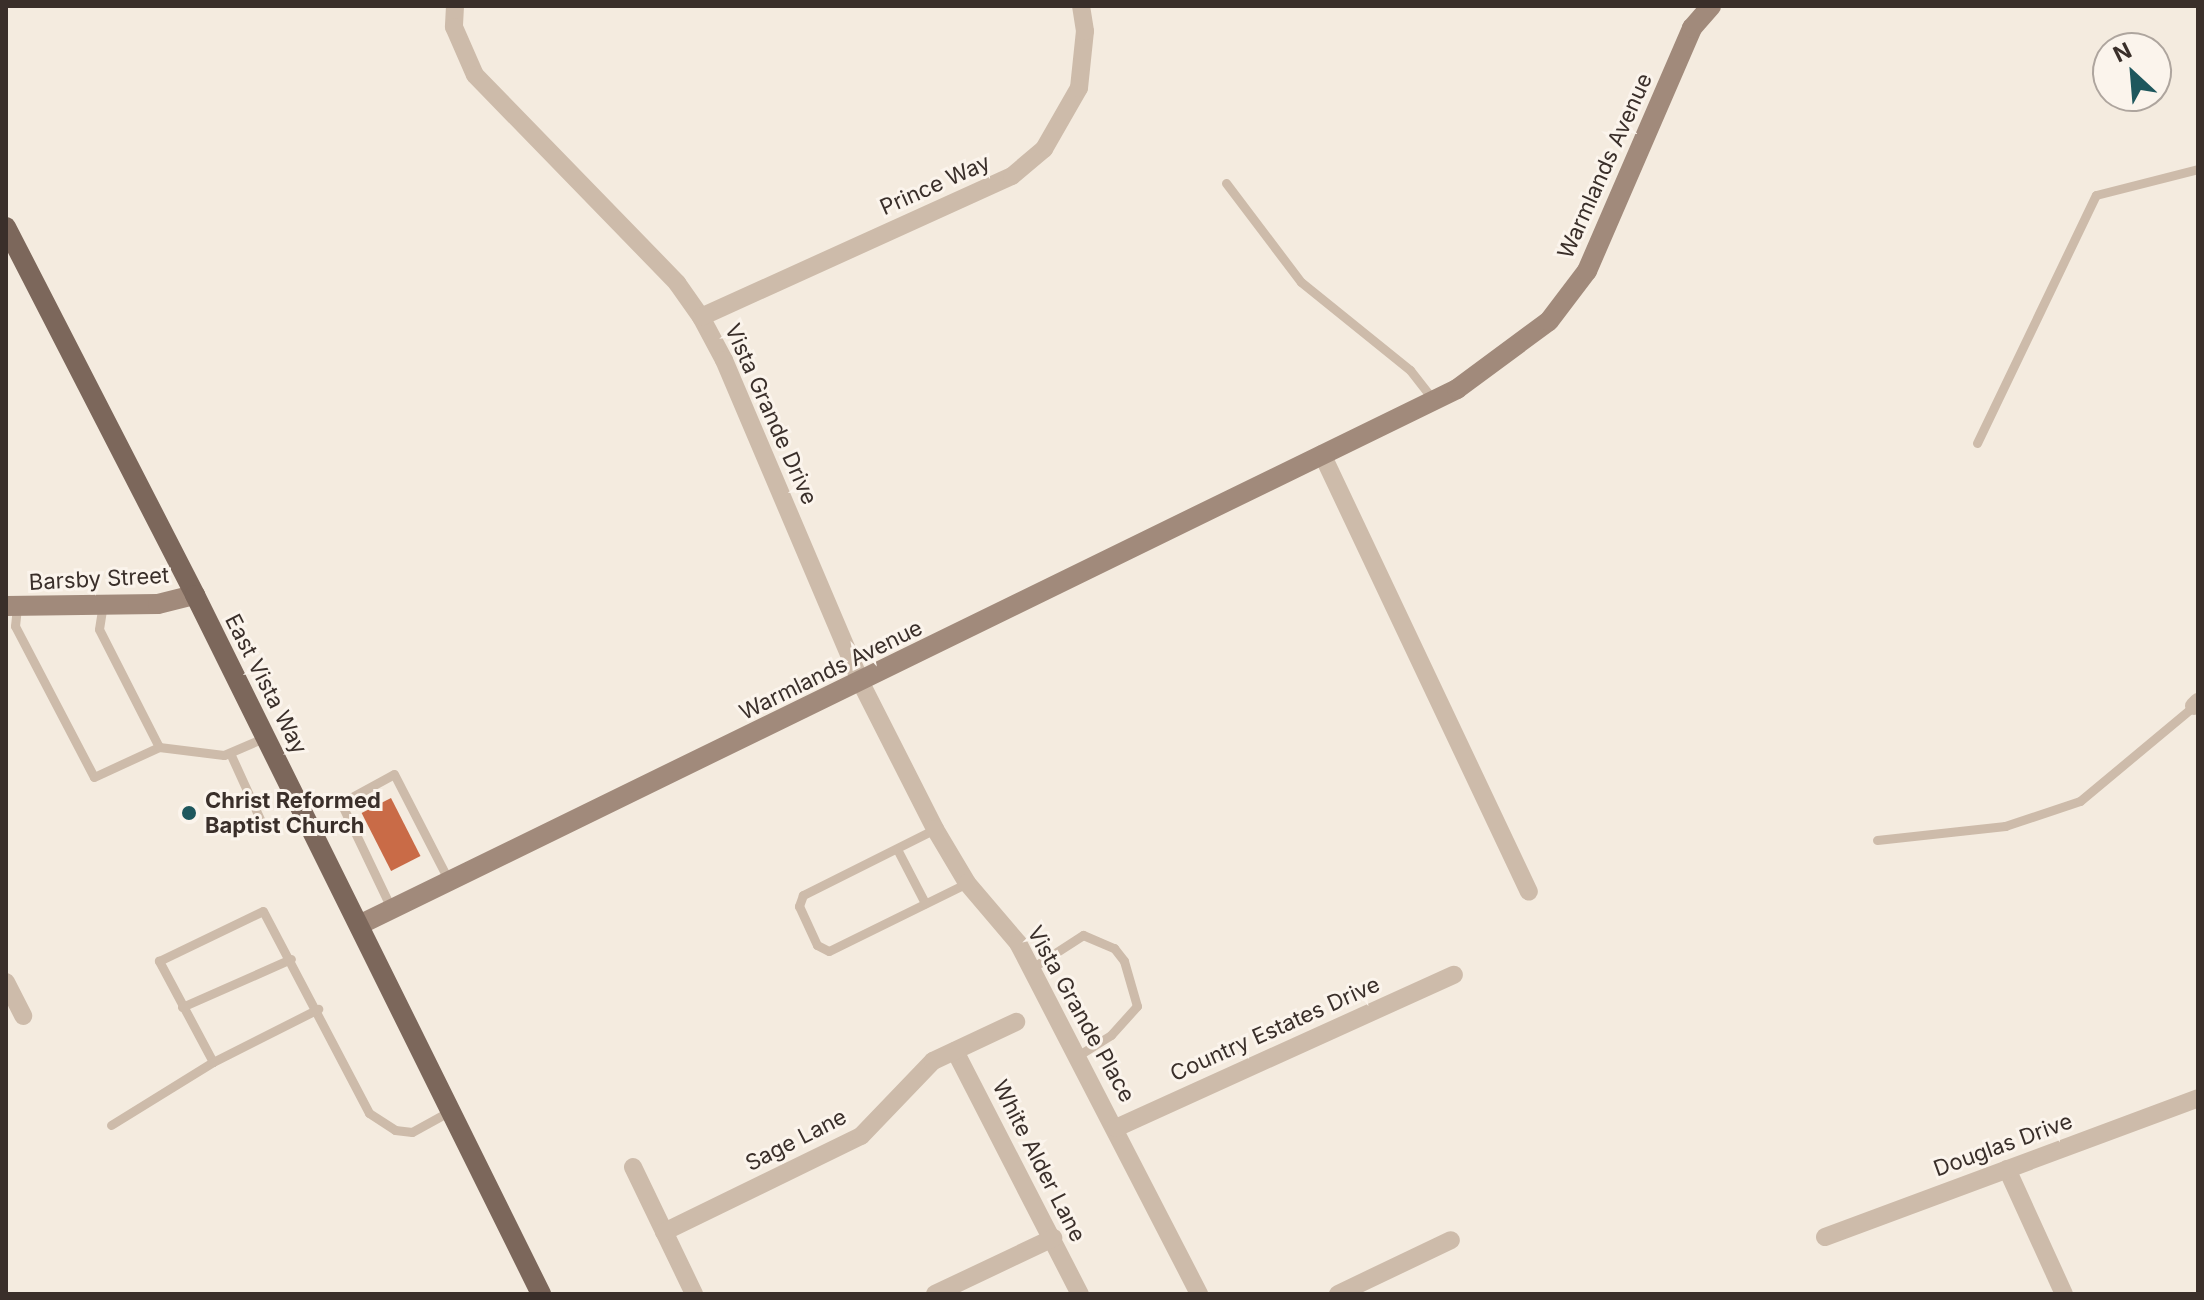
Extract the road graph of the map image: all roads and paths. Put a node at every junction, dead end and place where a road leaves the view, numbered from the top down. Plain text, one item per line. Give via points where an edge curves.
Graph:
1 (455, 6) edge
2 (1081, 6) edge
3 (1711, 6) edge
4 (2198, 169) edge
5 (1226, 183) dead end
6 (6, 227) edge
7 (701, 317) junction
8 (1434, 401) junction
9 (1977, 443) dead end
10 (1322, 454) junction
11 (195, 595) junction
12 (103, 605) junction
13 (12, 607) edge
14 (861, 683) junction
15 (2196, 704) edge
16 (266, 737) junction
17 (159, 747) junction
18 (230, 753) junction
19 (296, 799) junction
20 (341, 803) junction
21 (935, 829) junction
22 (265, 830) dead end
23 (1877, 840) dead end
24 (897, 849) junction
25 (449, 881) junction
26 (967, 883) junction
27 (1529, 892) dead end
28 (925, 903) junction
29 (391, 909) junction
30 (359, 925) junction
31 (291, 959) junction
32 (1032, 968) junction
33 (1454, 975) dead end
34 (6, 982) edge
35 (182, 1007) junction
36 (318, 1009) junction
37 (23, 1016) dead end
38 (1016, 1022) dead end
39 (955, 1051) junction
40 (1079, 1055) junction
41 (213, 1062) junction
42 (2198, 1098) edge
43 (450, 1111) junction
44 (111, 1125) dead end
45 (1116, 1128) junction
46 (633, 1167) dead end
47 (2007, 1169) junction
48 (664, 1232) junction
49 (1825, 1237) dead end
50 (1053, 1238) junction
51 (1451, 1240) dead end
52 (541, 1294) edge
53 (694, 1294) edge
54 (935, 1294) edge
55 (1080, 1294) edge
56 (1199, 1294) edge
57 (1338, 1294) edge
58 (2064, 1294) edge

1 - 7 street, Vista Grande Drive via 454,27 475,75 677,283
2 - 7 street, Prince Way via 1085,31 1079,88 1044,149 1012,176
3 - 8 street, Warmlands Avenue via 1692,28 1587,271 1528,339
4 - 9 lane via 2096,195
5 - 8 lane via 1301,282 1410,370
6 - 11 main road, East Vista Way
7 - 14 street, Vista Grande Drive
8 - 10 street, Warmlands Avenue
10 - 14 street, Warmlands Avenue
10 - 27 street
11 - 12 street, Barsby Street via 158,604
11 - 16 main road, East Vista Way
12 - 13 street, Barsby Street
12 - 17 lane via 99,629
13 - 17 lane via 15,626 94,777
14 - 21 street, Vista Grande Place
14 - 25 street, Warmlands Avenue
15 - 23 lane via 2080,801 2005,826
16 - 18 lane
16 - 19 main road, East Vista Way
17 - 18 lane
18 - 22 lane
19 - 20 lane
19 - 30 main road, East Vista Way
20 - 25 lane via 394,774
20 - 29 lane
21 - 24 lane
21 - 26 street, Vista Grande Place
24 - 28 lane
24 - 28 lane via 803,895 799,906 817,945 829,951
25 - 29 street, Warmlands Avenue
26 - 28 lane
26 - 32 street, Vista Grande Place via 1018,943
29 - 30 street, Warmlands Avenue
30 - 43 main road, East Vista Way
31 - 35 lane
31 - 35 lane via 263,911 159,961
31 - 36 lane
32 - 40 street, Vista Grande Place
32 - 40 lane via 1083,935 1114,948 1124,961 1137,1006 1111,1035
33 - 45 street, Country Estates Drive
34 - 37 street
35 - 41 lane
36 - 41 lane
36 - 43 lane via 369,1113 395,1130 412,1132
38 - 39 street, Sage Lane
39 - 48 street, Sage Lane via 933,1061 861,1136
39 - 50 street, White Alder Lane
40 - 45 street, Vista Grande Place
41 - 44 lane
42 - 47 street, Douglas Drive
43 - 52 main road, East Vista Way
45 - 56 street, Vista Grande Place
46 - 48 street
47 - 49 street, Douglas Drive
47 - 58 street
48 - 53 street
50 - 54 street
50 - 55 street, White Alder Lane
51 - 57 street

